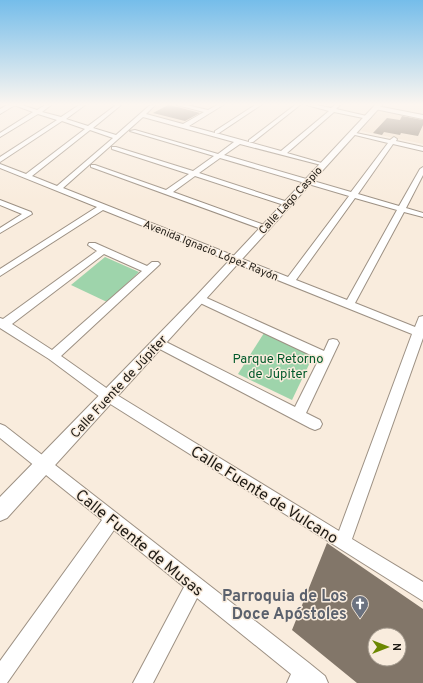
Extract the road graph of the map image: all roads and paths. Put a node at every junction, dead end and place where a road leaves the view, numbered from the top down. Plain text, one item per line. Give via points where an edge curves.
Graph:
1 (35, 137) edge
2 (78, 137) edge
3 (117, 137) edge
4 (126, 137) edge
5 (153, 137) edge
6 (221, 137) edge
7 (235, 137) edge
8 (257, 137) edge
9 (301, 137) edge
10 (349, 137) edge
11 (375, 137) edge
12 (252, 141) junction
13 (393, 141) junction
14 (238, 142) junction
15 (414, 145) junction
16 (423, 146) edge
17 (423, 149) edge
18 (111, 150) junction
19 (102, 151) junction
20 (284, 152) junction
21 (217, 156) junction
22 (0, 160) edge
23 (325, 162) junction
24 (0, 166) edge
25 (93, 166) junction
26 (423, 169) edge
27 (195, 173) junction
28 (26, 177) junction
29 (307, 182) junction
30 (60, 190) junction
31 (167, 193) junction
32 (352, 194) junction
33 (0, 202) edge
34 (287, 202) junction
35 (102, 207) junction
36 (401, 208) junction
37 (423, 215) edge
38 (264, 228) junction
39 (0, 231) edge
40 (92, 245) dead end
41 (104, 250) junction
42 (235, 260) junction
43 (0, 273) edge
44 (289, 282) junction
45 (200, 299) junction
46 (349, 305) junction
47 (2, 324) edge
48 (422, 329) edge
49 (158, 343) junction
50 (333, 343) dead end
51 (53, 356) junction
52 (326, 357) junction
53 (108, 396) junction
54 (298, 415) junction
55 (315, 424) dead end
56 (0, 430) edge
57 (44, 465) junction
58 (0, 511) edge
59 (112, 519) junction
60 (343, 542) junction
61 (195, 586) junction
62 (423, 592) edge
63 (300, 676) edge
64 (0, 677) edge
65 (143, 683) edge
66 (318, 683) edge

1 - 22 street
2 - 28 street
3 - 19 street
4 - 18 street
5 - 21 street
6 - 14 street
7 - 12 street
8 - 12 street
9 - 20 street
10 - 23 street, Calle Lago Caspio
11 - 13 street
12 - 20 street
13 - 15 street
13 - 32 street
14 - 20 street
14 - 21 street
15 - 16 street
15 - 17 street
18 - 19 street
18 - 25 street
18 - 27 street
19 - 30 street
20 - 23 street
21 - 27 street
21 - 29 street
23 - 29 street, Calle Lago Caspio
24 - 28 street, Avenida Ignacio López Rayón
25 - 30 street
25 - 31 street
26 - 36 street
27 - 31 street
27 - 34 street
28 - 30 street, Avenida Ignacio López Rayón
29 - 32 street
29 - 34 street, Calle Lago Caspio
30 - 35 street, Avenida Ignacio López Rayón
31 - 38 street
32 - 36 street
32 - 44 street
33 - 39 street via 28,214
34 - 38 street, Calle Lago Caspio
35 - 42 street, Avenida Ignacio López Rayón
35 - 43 street
36 - 37 street
36 - 46 street
38 - 42 street, Calle Lago Caspio
40 - 41 street
41 - 47 street
41 - 51 street via 152,267
42 - 44 street, Avenida Ignacio López Rayón
42 - 45 street, Calle Fuente de Júpiter
44 - 46 street, Avenida Ignacio López Rayón
45 - 49 street, Calle Fuente de Júpiter
45 - 52 street
46 - 48 street, Avenida Ignacio López Rayón
47 - 51 street, Calle Fuente de Vulcano
48 - 60 street
49 - 53 street, Calle Fuente de Júpiter
49 - 54 street
50 - 52 street
51 - 53 street, Calle Fuente de Vulcano
52 - 54 street
53 - 57 street, Calle Fuente de Júpiter
53 - 60 street, Calle Fuente de Vulcano
54 - 55 street
56 - 57 street, Calle Fuente de Musas
57 - 58 street, Calle Fuente de Júpiter
57 - 59 street, Calle Fuente de Musas
59 - 61 street, Calle Fuente de Musas
59 - 64 street
60 - 62 street, Calle Fuente de Vulcano
61 - 63 street, Calle Fuente de Musas
61 - 65 street
63 - 66 street, Calle Fuente de Musas

